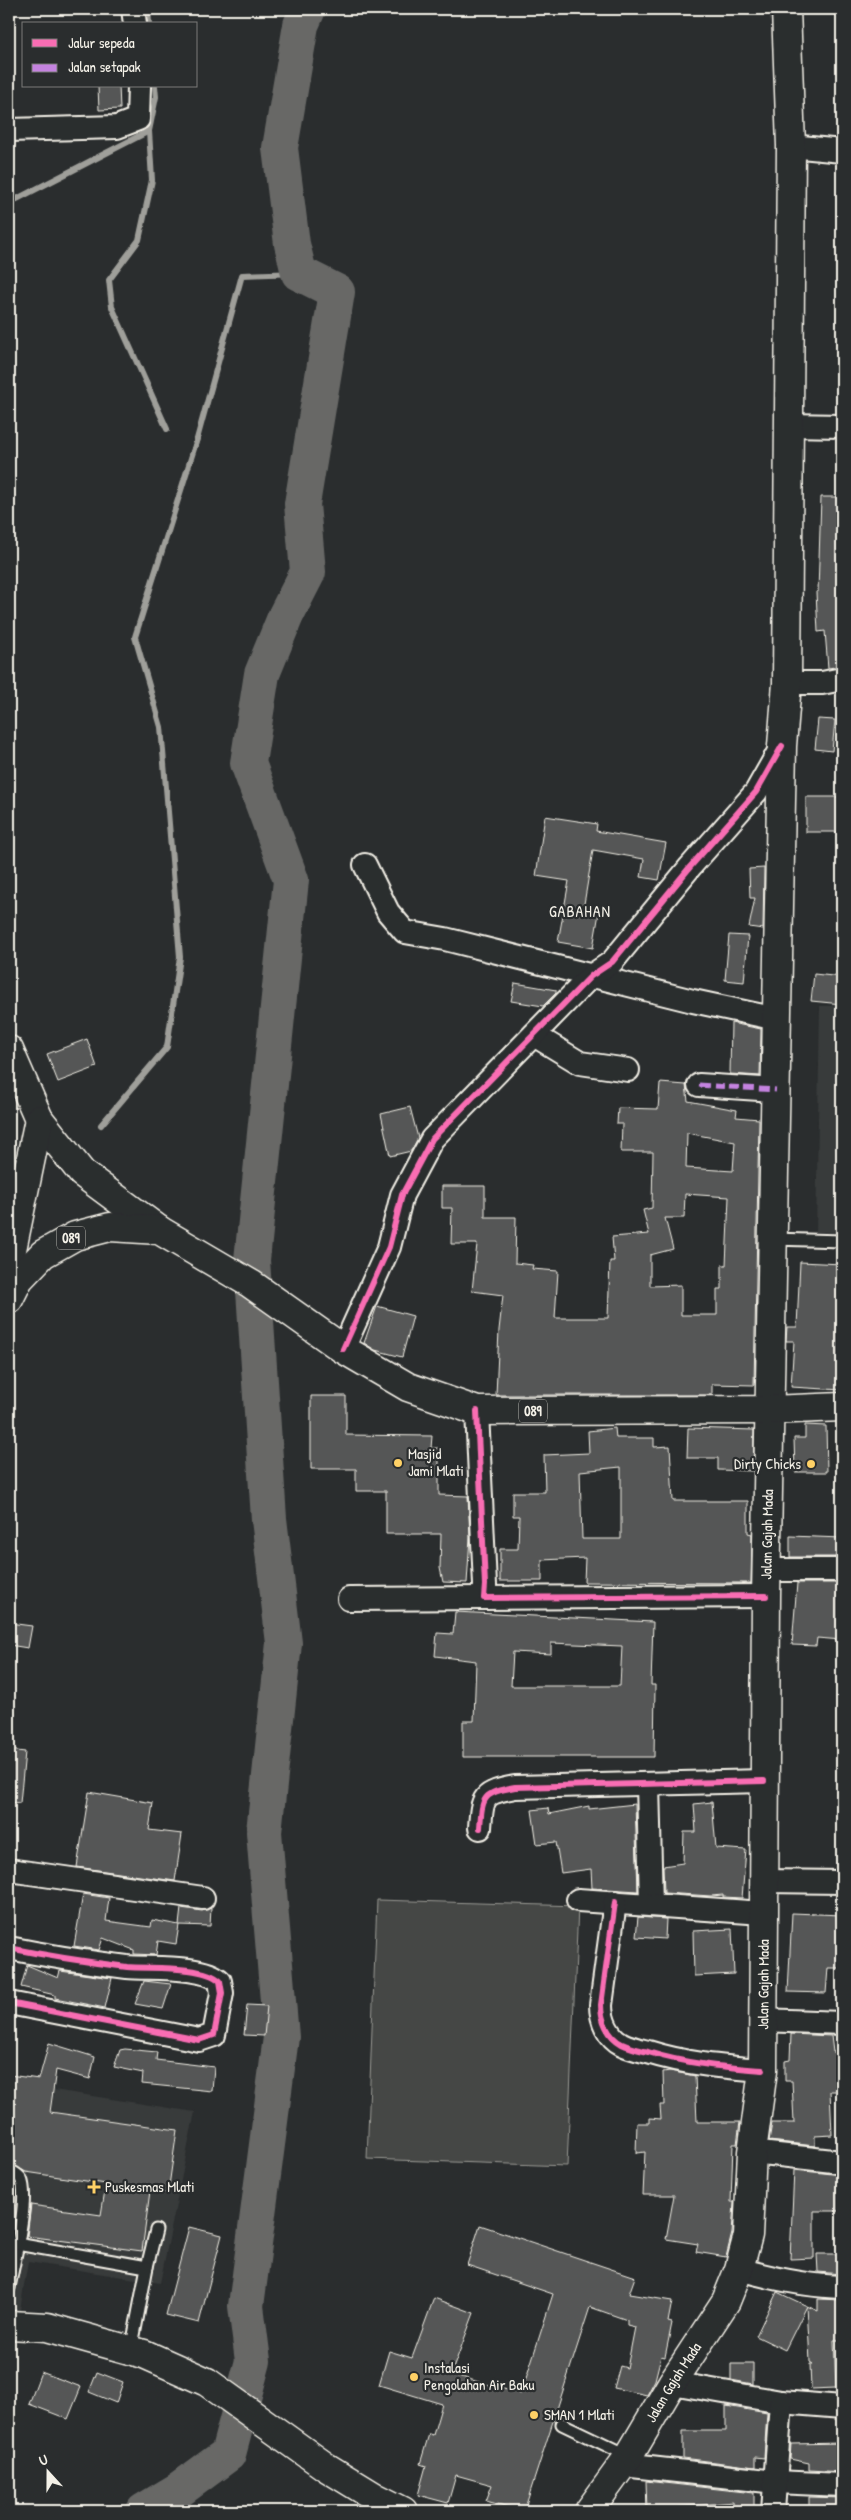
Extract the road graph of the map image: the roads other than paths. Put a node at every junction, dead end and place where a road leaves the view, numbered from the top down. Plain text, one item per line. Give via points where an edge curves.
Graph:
1 (133, 9) edge
2 (786, 9) edge
3 (135, 22) edge
4 (140, 88) edge
5 (9, 130) edge
6 (791, 146) junction
7 (842, 151) edge
8 (788, 425) junction
9 (842, 426) edge
10 (842, 679) edge
11 (787, 683) junction
12 (782, 746) junction
13 (366, 865) dead end
14 (591, 976) junction
15 (777, 1019) junction
16 (534, 1035) junction
17 (9, 1050) edge
18 (628, 1070) dead end
19 (699, 1085) dead end
20 (776, 1090) junction
21 (39, 1119) junction
22 (159, 1230) junction
23 (774, 1239) junction
24 (842, 1240) edge
25 (9, 1264) edge
26 (9, 1299) edge
27 (343, 1349) junction
28 (842, 1407) edge
29 (770, 1410) junction
30 (477, 1411) junction
31 (842, 1570) edge
32 (766, 1583) junction
33 (484, 1598) junction
34 (349, 1599) dead end
35 (764, 1782) junction
36 (648, 1784) junction
37 (480, 1828) dead end
38 (9, 1870) edge
39 (764, 1881) junction
40 (842, 1882) edge
41 (203, 1898) dead end
42 (578, 1900) dead end
43 (615, 1902) junction
44 (651, 1905) junction
45 (763, 1913) junction
46 (9, 1948) edge
47 (9, 2003) edge
48 (762, 2020) junction
49 (842, 2023) edge
50 (763, 2070) junction
51 (752, 2152) junction
52 (842, 2162) edge
53 (9, 2170) edge
54 (156, 2230) dead end
55 (17, 2244) junction
56 (148, 2267) junction
57 (740, 2268) junction
58 (842, 2287) edge
59 (9, 2288) edge
60 (9, 2325) edge
61 (131, 2351) junction
62 (672, 2383) junction
63 (780, 2402) junction
64 (842, 2407) edge
65 (562, 2424) dead end
66 (626, 2460) junction
67 (775, 2482) junction
68 (842, 2485) edge
69 (371, 2504) edge
70 (403, 2511) edge
71 (589, 2511) edge
72 (773, 2511) edge

1 - 3 street
2 - 6 main road, Jalan Gajah Mada
4 - 5 street via 138,119 129,124
6 - 7 street
6 - 8 main road, Jalan Gajah Mada
8 - 9 street
8 - 11 main road, Jalan Gajah Mada
10 - 11 street via 822,683
11 - 12 main road, Jalan Gajah Mada
12 - 14 street via 756,792 612,962
12 - 15 main road, Jalan Gajah Mada
13 - 14 street via 388,912 405,932
14 - 15 street
14 - 16 street
15 - 20 main road, Jalan Gajah Mada
16 - 18 street via 580,1064
16 - 27 street via 432,1140 402,1194 389,1247
17 - 21 main road
19 - 20 street
20 - 23 main road, Jalan Gajah Mada
21 - 22 main road via 82,1173
21 - 25 main road
22 - 26 main road, 089 via 110,1227 75,1236 43,1254 19,1279
22 - 27 main road, 089 via 250,1284
23 - 24 lane
23 - 29 main road, Jalan Gajah Mada
27 - 30 main road, 089 via 408,1387
28 - 29 main road
29 - 30 main road, 089
29 - 32 main road, Jalan Gajah Mada
30 - 33 street
31 - 32 street
32 - 33 street
32 - 35 main road, Jalan Gajah Mada
33 - 34 street
35 - 36 street
35 - 39 main road, Jalan Gajah Mada
36 - 37 street via 498,1790 489,1794 482,1803
36 - 44 street
38 - 41 street
39 - 40 street
39 - 45 main road, Jalan Gajah Mada
42 - 43 street
43 - 44 street
43 - 50 street via 601,2005 601,2017 614,2037 621,2044 673,2060 702,2066
44 - 45 street
45 - 48 main road, Jalan Gajah Mada
46 - 47 street via 128,1967 208,1974 220,1981 222,1993 214,2035 199,2040
48 - 49 street
48 - 50 main road, Jalan Gajah Mada
50 - 51 main road, Jalan Gajah Mada
51 - 52 street
51 - 57 main road, Jalan Gajah Mada via 748,2235
53 - 55 lane via 17,2174 24,2190
54 - 56 lane
55 - 56 lane
55 - 59 lane
56 - 61 lane
57 - 58 street via 774,2280
57 - 62 main road, Jalan Gajah Mada via 726,2301
60 - 61 main road via 47,2327
61 - 69 main road via 207,2382 290,2440
62 - 63 street
62 - 66 main road, Jalan Gajah Mada
63 - 64 street
63 - 67 street
65 - 66 lane
66 - 67 street
66 - 71 main road, Jalan Gajah Mada
67 - 68 street
67 - 72 street
69 - 70 main road

